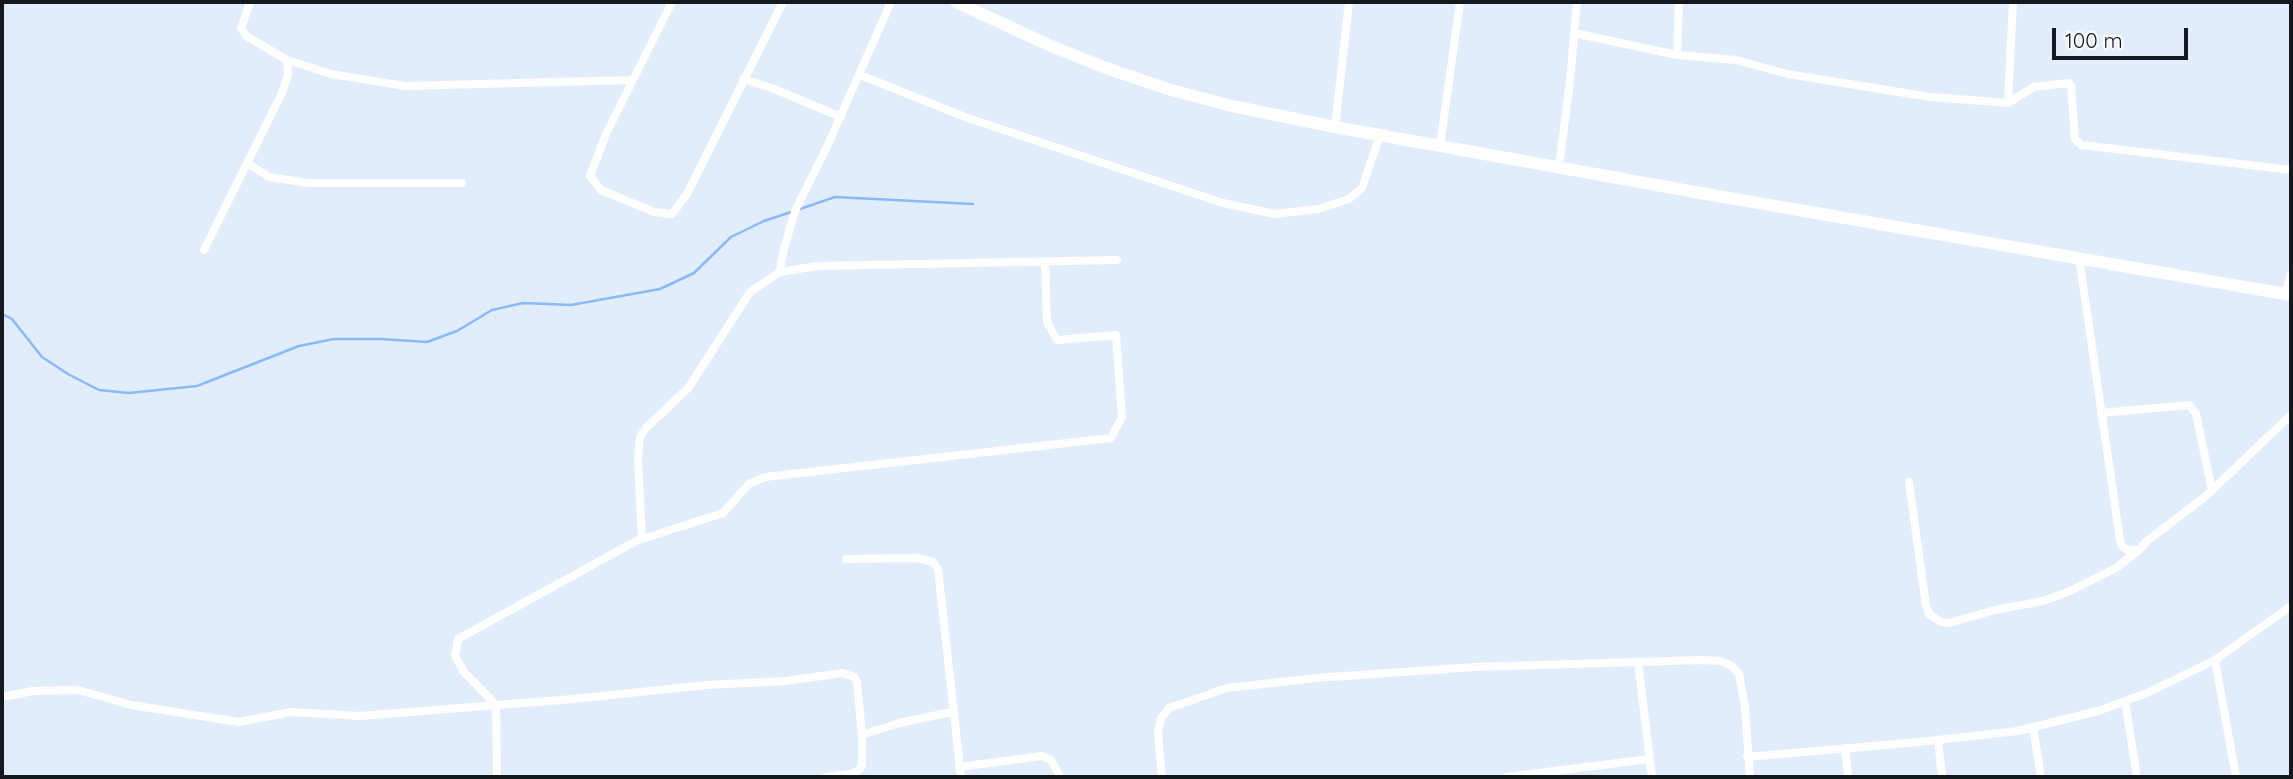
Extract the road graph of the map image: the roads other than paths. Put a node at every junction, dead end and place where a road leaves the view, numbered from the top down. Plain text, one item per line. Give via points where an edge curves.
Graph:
1 (250, 2) edge
2 (672, 2) edge
3 (783, 2) edge
4 (891, 2) edge
5 (956, 2) edge
6 (1349, 2) edge
7 (1460, 2) edge
8 (1577, 2) edge
9 (1679, 2) edge
10 (2013, 2) edge
11 (1574, 33) junction
12 (1677, 55) junction
13 (287, 60) junction
14 (860, 75) junction
15 (743, 79) junction
16 (632, 80) junction
17 (2008, 103) junction
18 (841, 117) junction
19 (1335, 127) junction
20 (1380, 135) junction
21 (1440, 146) junction
22 (247, 163) junction
23 (1559, 167) junction
24 (2291, 170) edge
25 (461, 183) dead end
26 (204, 250) dead end
27 (2079, 257) junction
28 (1118, 260) dead end
29 (1045, 262) junction
30 (780, 272) junction
31 (2291, 274) edge
32 (2288, 294) edge
33 (2101, 413) junction
34 (2291, 415) edge
35 (1909, 482) dead end
36 (2212, 490) junction
37 (642, 539) junction
38 (2139, 550) junction
39 (846, 559) dead end
40 (2291, 606) edge
41 (2215, 660) junction
42 (1639, 662) junction
43 (2, 697) edge
44 (2125, 701) junction
45 (496, 705) junction
46 (952, 712) junction
47 (2034, 727) junction
48 (862, 735) junction
49 (1938, 740) junction
50 (1845, 748) junction
51 (1747, 757) junction
52 (1649, 759) junction
53 (959, 767) junction
54 (856, 775) edge
55 (497, 777) edge
56 (826, 777) edge
57 (961, 777) edge
58 (1060, 777) edge
59 (1162, 777) edge
60 (1507, 777) edge
61 (1652, 777) edge
62 (1750, 777) edge
63 (1849, 777) edge
64 (1942, 777) edge
65 (2041, 777) edge
66 (2137, 777) edge
67 (2236, 777) edge

1 - 13 street via 241,28 246,36
2 - 16 street
3 - 15 street
4 - 14 street
5 - 19 main road via 1051,46 1171,90
6 - 19 street
7 - 21 street
8 - 11 street
9 - 12 street
10 - 17 street
11 - 12 street
11 - 23 street
12 - 17 street via 1736,60 1788,74 1930,97
13 - 16 street via 331,74 405,86
13 - 22 street via 282,93
14 - 18 street
14 - 20 street via 965,117 1223,202 1275,214 1318,209 1349,199 1362,188
15 - 16 street via 687,194 672,214 654,212 601,190 590,176
15 - 18 street
17 - 24 street via 2034,87 2069,83 2076,139 2082,145
18 - 30 street via 795,211
19 - 20 main road
20 - 21 main road
21 - 23 main road
22 - 25 street via 269,177 308,183
22 - 26 street
23 - 27 main road
27 - 32 main road
27 - 33 street
28 - 29 street
29 - 30 street via 817,266
29 - 37 street via 1047,322 1058,340 1116,335 1122,417 1111,438 765,477 749,484 723,513
30 - 37 street via 750,292 689,387 639,437
31 - 32 street
33 - 36 street via 2189,405 2196,414
33 - 38 street via 2120,540 2127,550
34 - 36 street
35 - 38 street via 1926,606 1941,622 2068,592 2116,569
36 - 38 street
37 - 45 street via 458,639 455,656
39 - 46 street via 916,558 933,562 938,569
40 - 41 street
41 - 44 street
41 - 67 street
42 - 51 street via 1702,660 1732,666 1739,674 1745,707
42 - 52 street
42 - 59 street via 1474,667 1227,688 1169,708 1161,718
43 - 45 street via 78,690 131,705 239,722 291,712 360,716
44 - 47 street
44 - 66 street
45 - 48 street via 843,673 857,682
45 - 55 street
46 - 48 street
46 - 53 street
47 - 49 street
47 - 65 street
48 - 54 street via 862,765
49 - 50 street
49 - 64 street
50 - 51 street
50 - 63 street
51 - 62 street
52 - 60 street
52 - 61 street
53 - 57 street
53 - 58 street via 1042,756 1051,760
54 - 56 street

